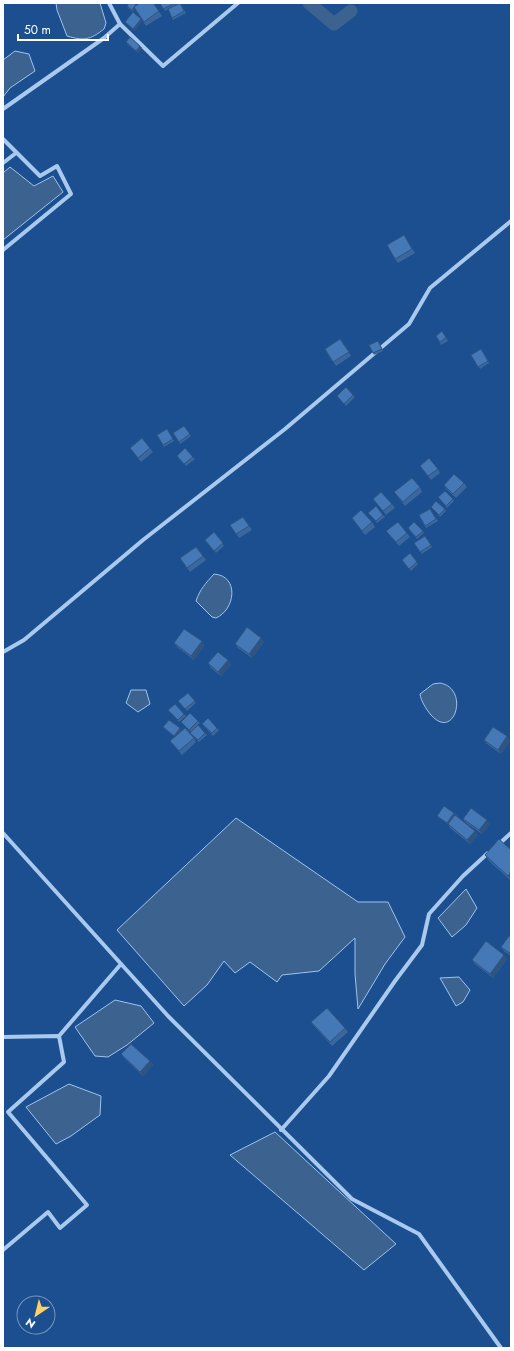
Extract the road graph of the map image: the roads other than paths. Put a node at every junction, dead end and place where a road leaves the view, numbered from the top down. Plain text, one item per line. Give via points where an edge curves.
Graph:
1 (109, 3) edge
2 (238, 3) edge
3 (120, 24) junction
4 (3, 109) edge
5 (3, 140) edge
6 (16, 153) junction
7 (3, 163) edge
8 (511, 221) edge
9 (3, 250) edge
10 (3, 652) edge
11 (3, 833) edge
12 (511, 833) edge
13 (495, 847) edge
14 (490, 852) edge
15 (121, 964) junction
16 (59, 1036) junction
17 (3, 1037) edge
18 (281, 1130) junction
19 (3, 1250) edge
20 (501, 1348) edge

1 - 3 street
2 - 3 street via 163,66
3 - 4 street
5 - 6 street
6 - 7 street
6 - 9 street via 40,176 57,166 72,194
8 - 10 street via 430,288 409,324 279,434 143,540 24,640
11 - 15 street
12 - 13 street
14 - 18 street via 463,876 429,914 422,945 329,1076
15 - 16 street
15 - 18 street via 168,1016
16 - 17 street
16 - 19 street via 64,1062 8,1112 87,1205 60,1228 48,1212
18 - 20 street via 352,1199 419,1234

